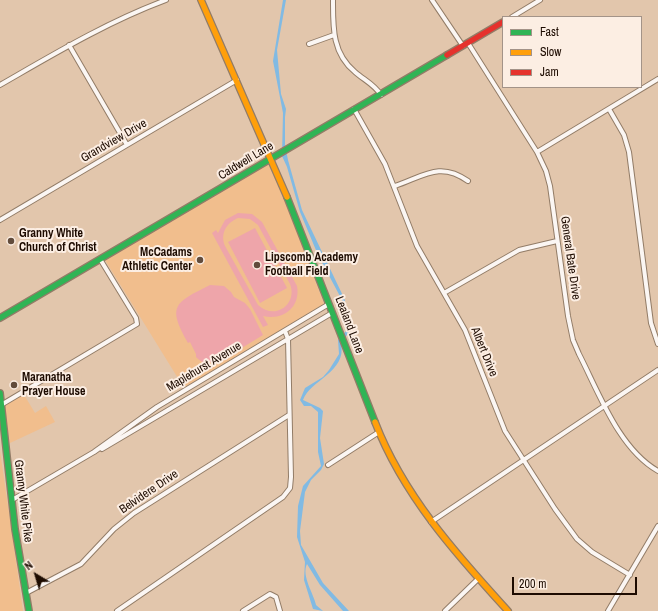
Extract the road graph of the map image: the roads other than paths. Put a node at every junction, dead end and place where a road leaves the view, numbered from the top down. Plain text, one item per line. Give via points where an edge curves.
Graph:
1 (166, 0) edge
2 (201, 0) edge
3 (333, 0) edge
4 (432, 0) edge
5 (540, 0) edge
6 (514, 16) edge
7 (502, 23) edge
8 (334, 35) junction
9 (468, 42) junction
10 (309, 44) dead end
11 (69, 45) junction
12 (463, 46) junction
13 (658, 79) edge
14 (237, 80) junction
15 (0, 85) edge
16 (380, 95) junction
17 (609, 109) junction
18 (354, 110) junction
19 (128, 145) junction
20 (537, 152) junction
21 (271, 158) junction
22 (468, 181) dead end
23 (395, 186) junction
24 (0, 220) edge
25 (557, 241) junction
26 (100, 259) junction
27 (444, 293) junction
28 (329, 304) junction
29 (332, 313) junction
30 (0, 318) edge
31 (285, 331) junction
32 (288, 339) junction
33 (658, 344) edge
34 (658, 370) edge
35 (0, 392) edge
36 (1, 405) junction
37 (605, 405) junction
38 (289, 415) junction
39 (379, 432) junction
40 (94, 452) junction
41 (523, 460) junction
42 (328, 465) dead end
43 (658, 471) edge
44 (12, 500) junction
45 (431, 522) junction
46 (658, 526) edge
47 (630, 575) junction
48 (478, 579) junction
49 (26, 593) junction
50 (29, 611) edge
51 (117, 611) edge
52 (243, 611) edge
53 (280, 611) edge
54 (445, 611) edge
55 (508, 611) edge
56 (608, 611) edge

1 - 11 street via 129,14
2 - 14 street, Lealand Lane
3 - 8 street
4 - 12 street
5 - 6 street
7 - 9 street, Caldwell Lane
8 - 10 street
8 - 16 street via 346,62 357,74 371,83
9 - 12 street, Caldwell Lane
9 - 20 street, General Bate Drive
11 - 15 street
11 - 19 street
12 - 16 street, Caldwell Lane
13 - 17 street
14 - 19 street, Grandview Drive
14 - 21 street, Lealand Lane
16 - 18 street, Caldwell Lane
17 - 20 street
17 - 33 street via 624,136 629,152 651,323
18 - 21 street, Caldwell Lane
18 - 23 street, Albert Drive via 379,151
19 - 24 street, Grandview Drive
20 - 25 street, General Bate Drive via 549,182
21 - 26 street, Caldwell Lane
21 - 28 street, Lealand Lane
22 - 23 street via 453,172 442,170
23 - 27 street, Albert Drive via 415,241
25 - 27 street via 519,250
25 - 37 street, General Bate Drive via 573,340
26 - 30 street, Caldwell Lane
26 - 36 street via 136,318 137,324
27 - 41 street, Albert Drive via 465,330 505,431
28 - 29 street, Lealand Lane
28 - 31 street, Maplehurst Avenue
29 - 32 street, Maplehurst Avenue
29 - 39 street, Lealand Lane
31 - 32 street
31 - 40 street, Maplehurst Avenue via 157,407
32 - 38 street
32 - 40 street, Maplehurst Avenue
34 - 37 street
35 - 36 street, Granny White Pike
36 - 44 street, Granny White Pike
37 - 41 street
37 - 43 street, General Bate Drive via 626,444 643,461
38 - 49 street, Belvidere Drive via 134,513 114,529 78,566
38 - 51 street via 290,488 283,497
39 - 42 street
39 - 45 street, Lealand Lane via 405,483
40 - 44 street, Maplehurst Avenue
41 - 45 street
41 - 47 street, Albert Drive via 577,539 592,552
44 - 49 street, Granny White Pike
45 - 48 street, Lealand Lane
46 - 47 street
47 - 56 street
48 - 54 street
48 - 55 street, Lealand Lane
49 - 50 street, Granny White Pike
52 - 53 street via 268,594 276,598

